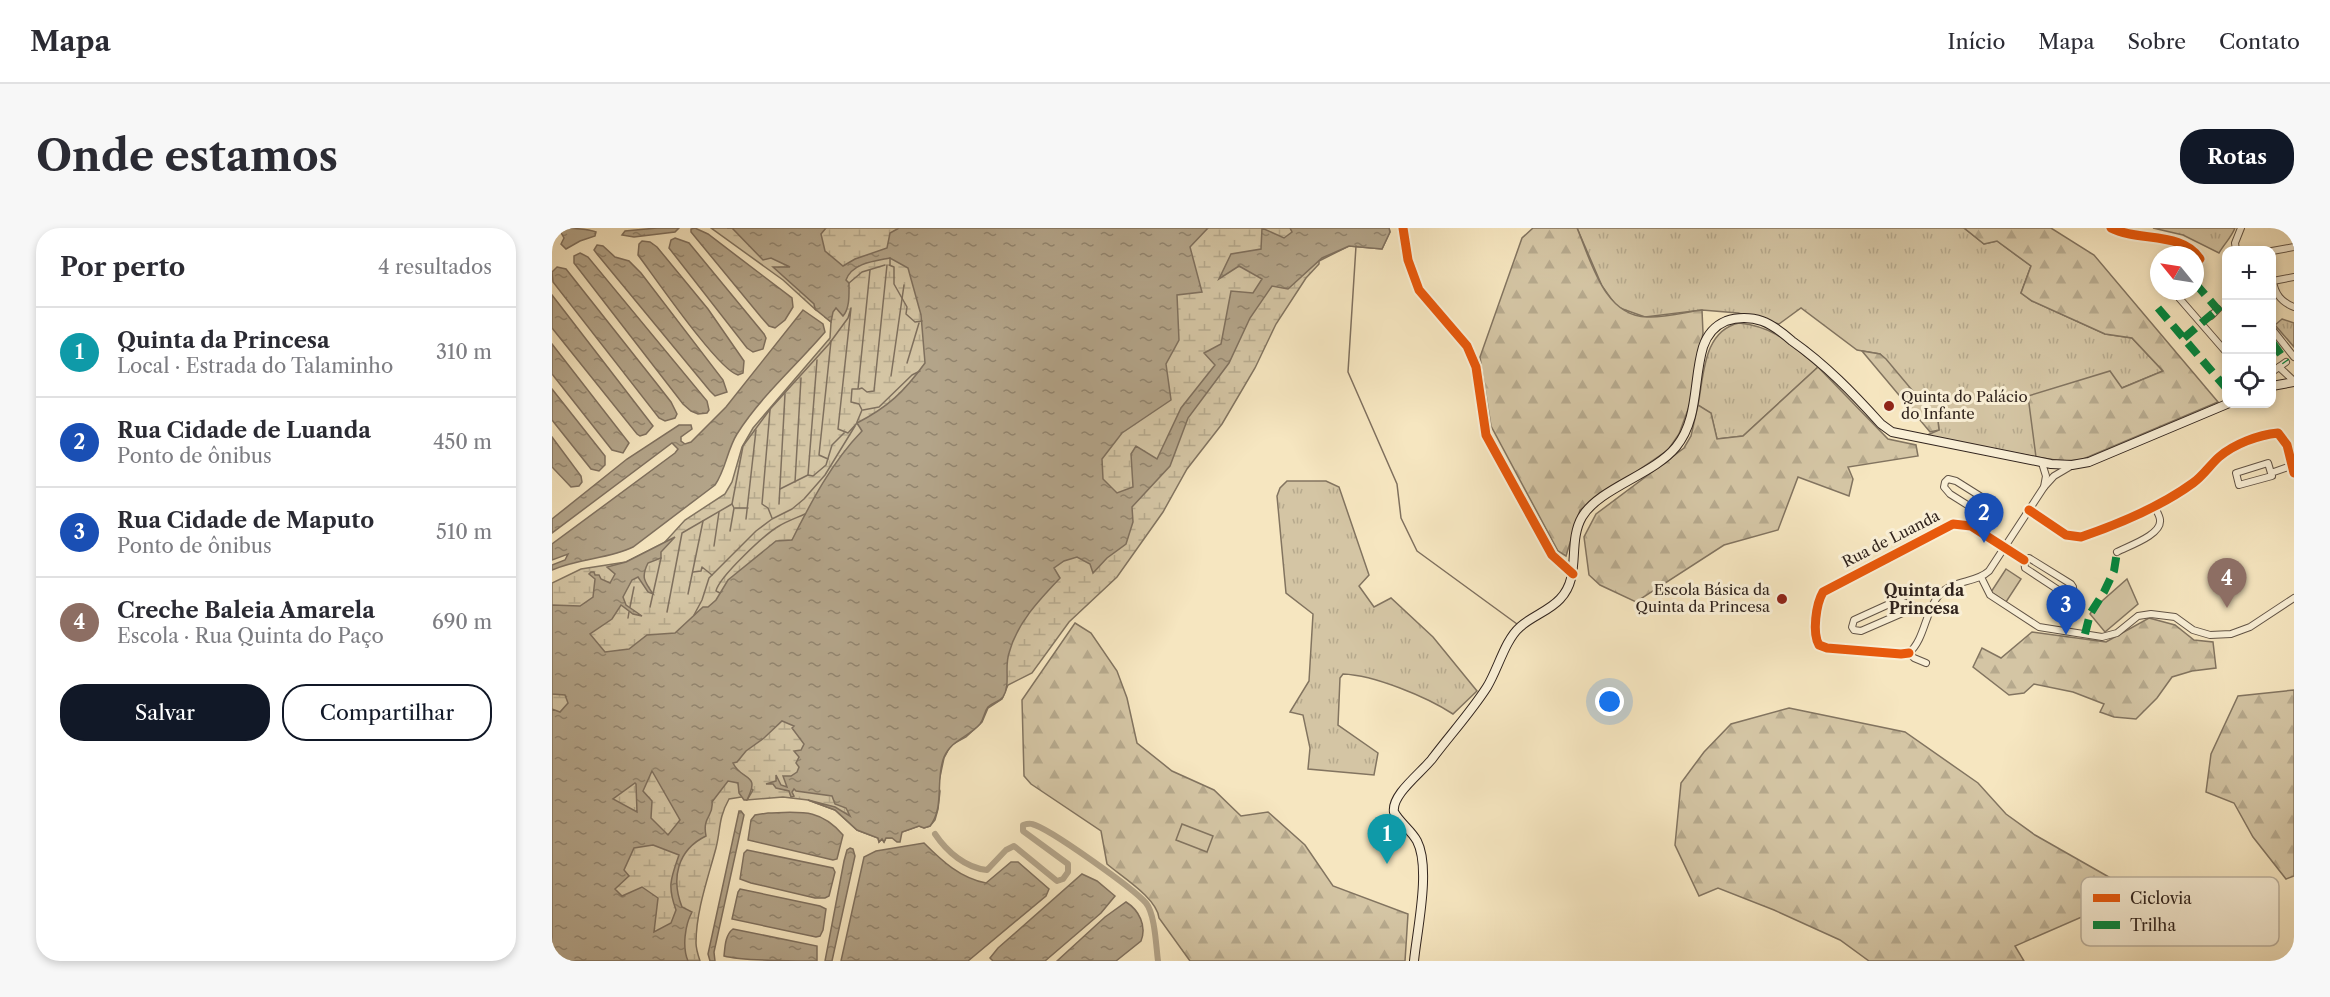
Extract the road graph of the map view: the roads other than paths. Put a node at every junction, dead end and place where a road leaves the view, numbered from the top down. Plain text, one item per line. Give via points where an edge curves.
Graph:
1 (1403, 228) edge
2 (2111, 228) edge
3 (2241, 228) edge
4 (2189, 246) edge
5 (2235, 246) edge
6 (2294, 247) edge
7 (2276, 250) edge
8 (2294, 277) edge
9 (2181, 300) edge
10 (2292, 304) edge
11 (2218, 309) dead end
12 (2201, 324) junction
13 (2276, 335) edge
14 (2222, 348) edge
15 (2294, 357) edge
16 (2286, 362) dead end
17 (2279, 367) junction
18 (2276, 369) edge
19 (2294, 381) edge
20 (2276, 385) edge
21 (2222, 406) edge
22 (2042, 462) junction
23 (2072, 465) junction
24 (2293, 470) edge
25 (2271, 472) junction
26 (2044, 487) junction
27 (2154, 506) junction
28 (2029, 510) junction
29 (1988, 518) junction
30 (1980, 531) junction
31 (2005, 548) junction
32 (2117, 552) dead end
33 (2024, 560) junction
34 (1573, 574) junction
35 (1981, 577) junction
36 (2294, 598) edge
37 (1914, 608) junction
38 (1929, 612) junction
39 (1909, 653) junction
40 (1926, 663) dead end
41 (2294, 960) edge
42 (1414, 961) edge
43 (2290, 961) edge

1 - 34 street via 1408,260 1419,290 1467,346 1476,367 1486,435 1552,555
2 - 4 street
3 - 5 street
6 - 7 street
8 - 10 street via 2273,281 2276,295
9 - 12 street
11 - 12 street
12 - 14 street
13 - 15 street
16 - 17 street
17 - 18 street
17 - 19 street
19 - 20 main road
21 - 23 main road via 2089,462
22 - 23 main road
22 - 26 street
22 - 34 main road via 1892,432 1827,367 1775,328 1741,318 1725,322 1707,336 1692,413 1681,438 1664,459 1608,494 1583,516 1577,528
23 - 26 street
24 - 25 street
24 - 27 street via 2287,445 2278,433 2265,435 2232,448 2194,482
25 - 25 street via 2272,476 2239,485 2236,473 2268,463
26 - 28 street
27 - 28 street via 2077,537 2066,535
27 - 32 street via 2159,528
28 - 31 street
29 - 29 street via 1990,503 1956,481 1945,482 1950,494
29 - 30 street
30 - 31 street, Rua de Luanda
30 - 39 street, Rua de Luanda via 1953,524 1823,592 1818,645
31 - 33 street, Rua de Luanda
31 - 35 street
33 - 33 street via 2025,568 2066,595 2072,593 2070,584 2032,558
34 - 42 main road via 1561,598 1515,632 1477,702 1394,801 1394,812 1415,837 1422,858
35 - 36 street via 1990,595 2039,627 2108,636 2138,616 2159,615 2175,617 2193,630 2210,635 2231,634 2250,627
35 - 38 street via 1945,589
37 - 37 street via 1898,600 1854,620 1852,627 1861,631
37 - 38 street
38 - 39 street
39 - 40 street
41 - 43 main road

